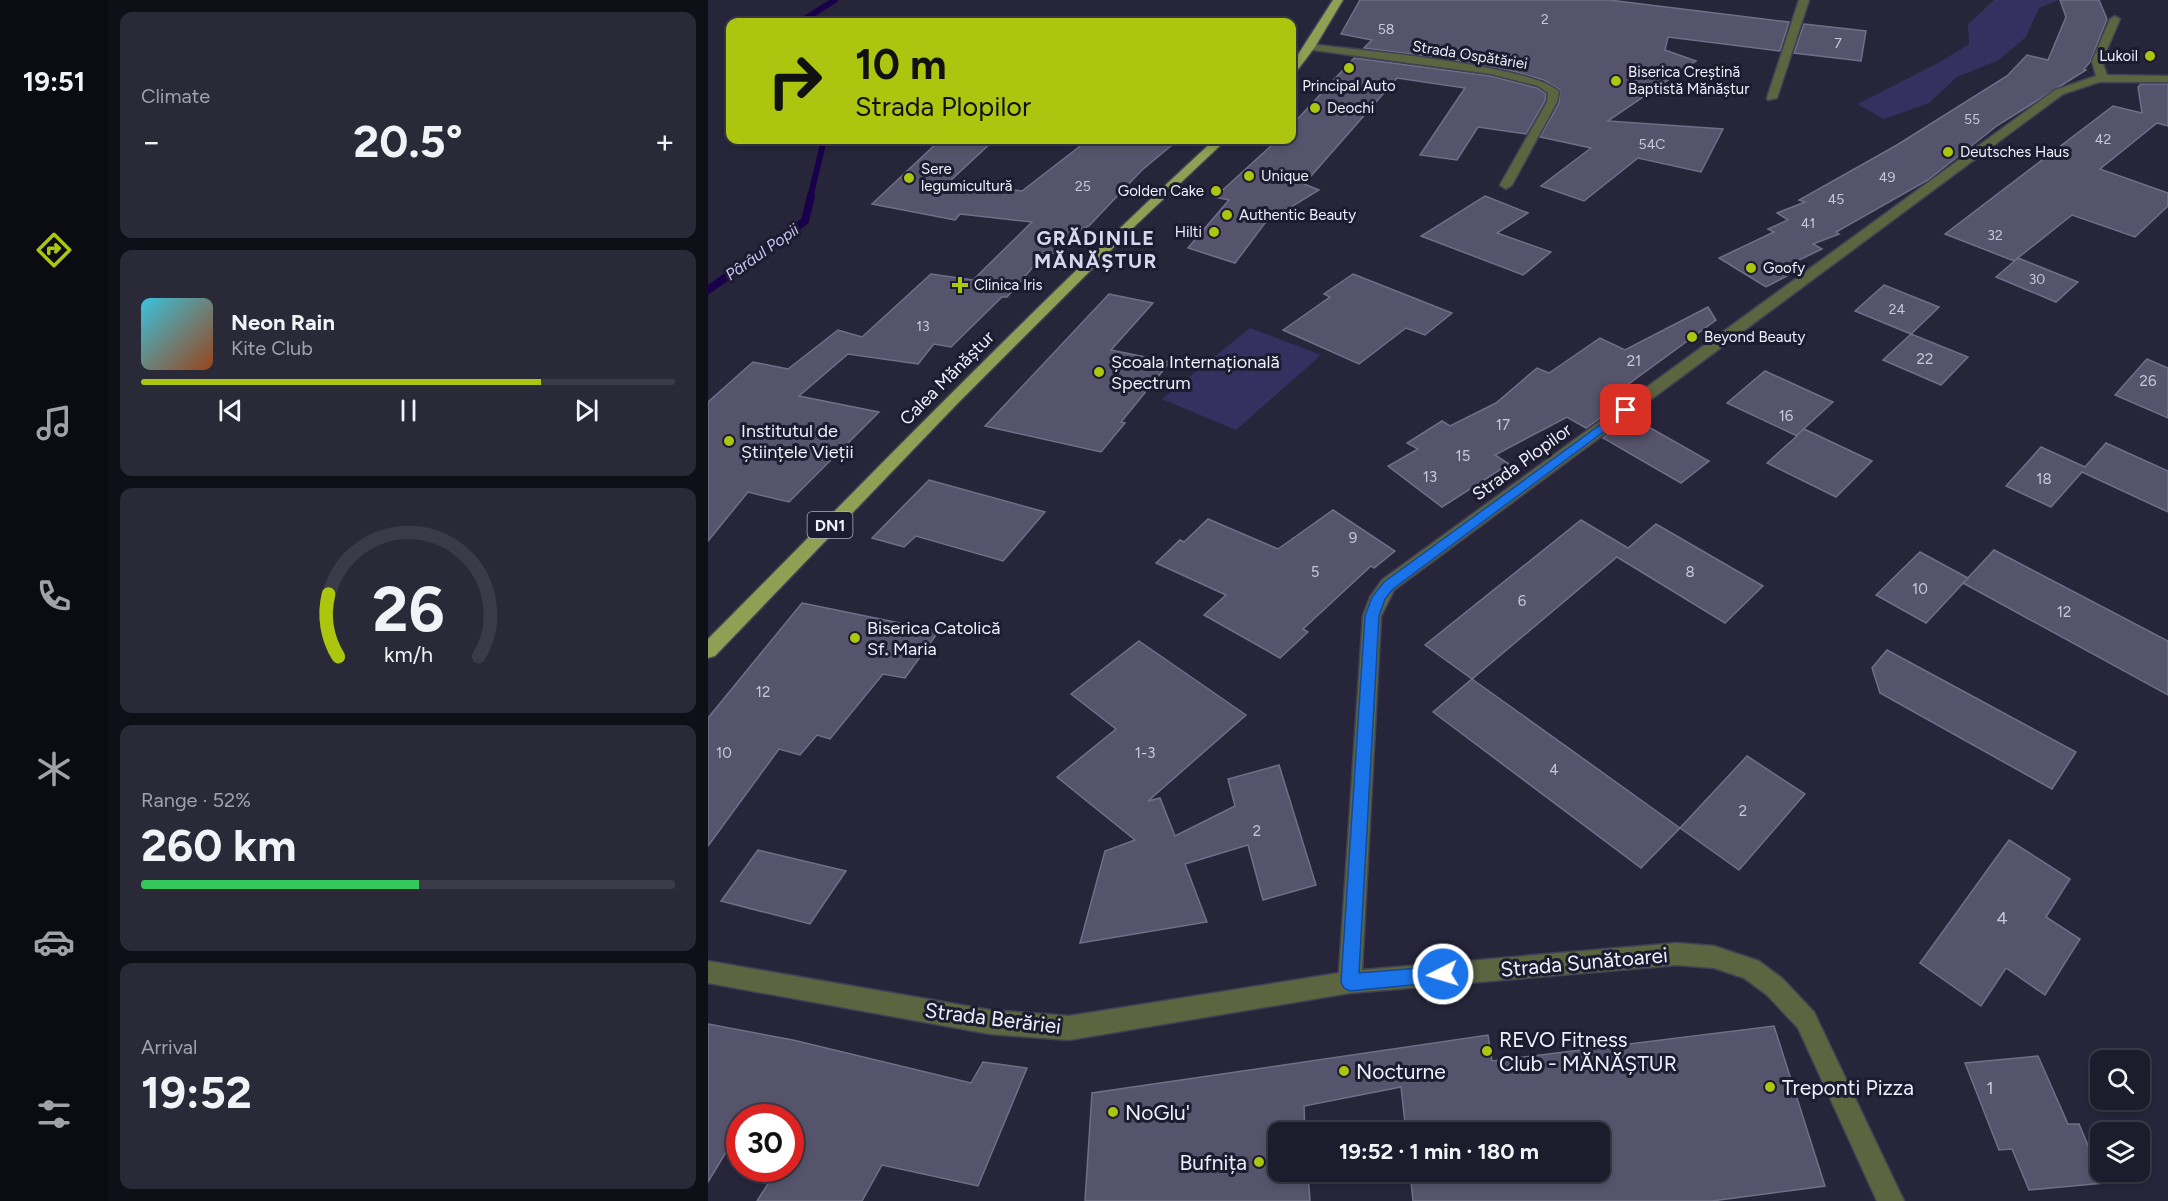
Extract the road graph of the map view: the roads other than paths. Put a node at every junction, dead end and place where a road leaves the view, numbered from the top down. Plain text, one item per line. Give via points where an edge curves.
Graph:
1 (1338, 0) edge
2 (1804, 0) edge
3 (2115, 19) dead end
4 (1310, 46) junction
5 (1296, 65) edge
6 (2102, 77) junction
7 (2168, 80) edge
8 (1772, 98) dead end
9 (1216, 144) edge
10 (1506, 185) dead end
11 (708, 651) edge
12 (708, 972) edge
13 (1350, 982) junction
14 (1891, 1201) edge

1 - 4 main road
2 - 8 street
3 - 6 street via 2097,61
4 - 5 main road
4 - 10 street, Strada Ospătăriei via 1491,71 1542,84 1554,92
6 - 7 street, Strada Plopilor
6 - 13 street, Strada Plopilor via 2059,92 1409,570 1379,597 1372,616
9 - 11 main road, Calea Mănăștur / DN1 via 954,399
12 - 13 street, Strada Berăriei via 990,1022 1069,1028
13 - 14 street, Strada Sunătoarei via 1677,954 1730,961 1751,969 1775,987 1806,1020

